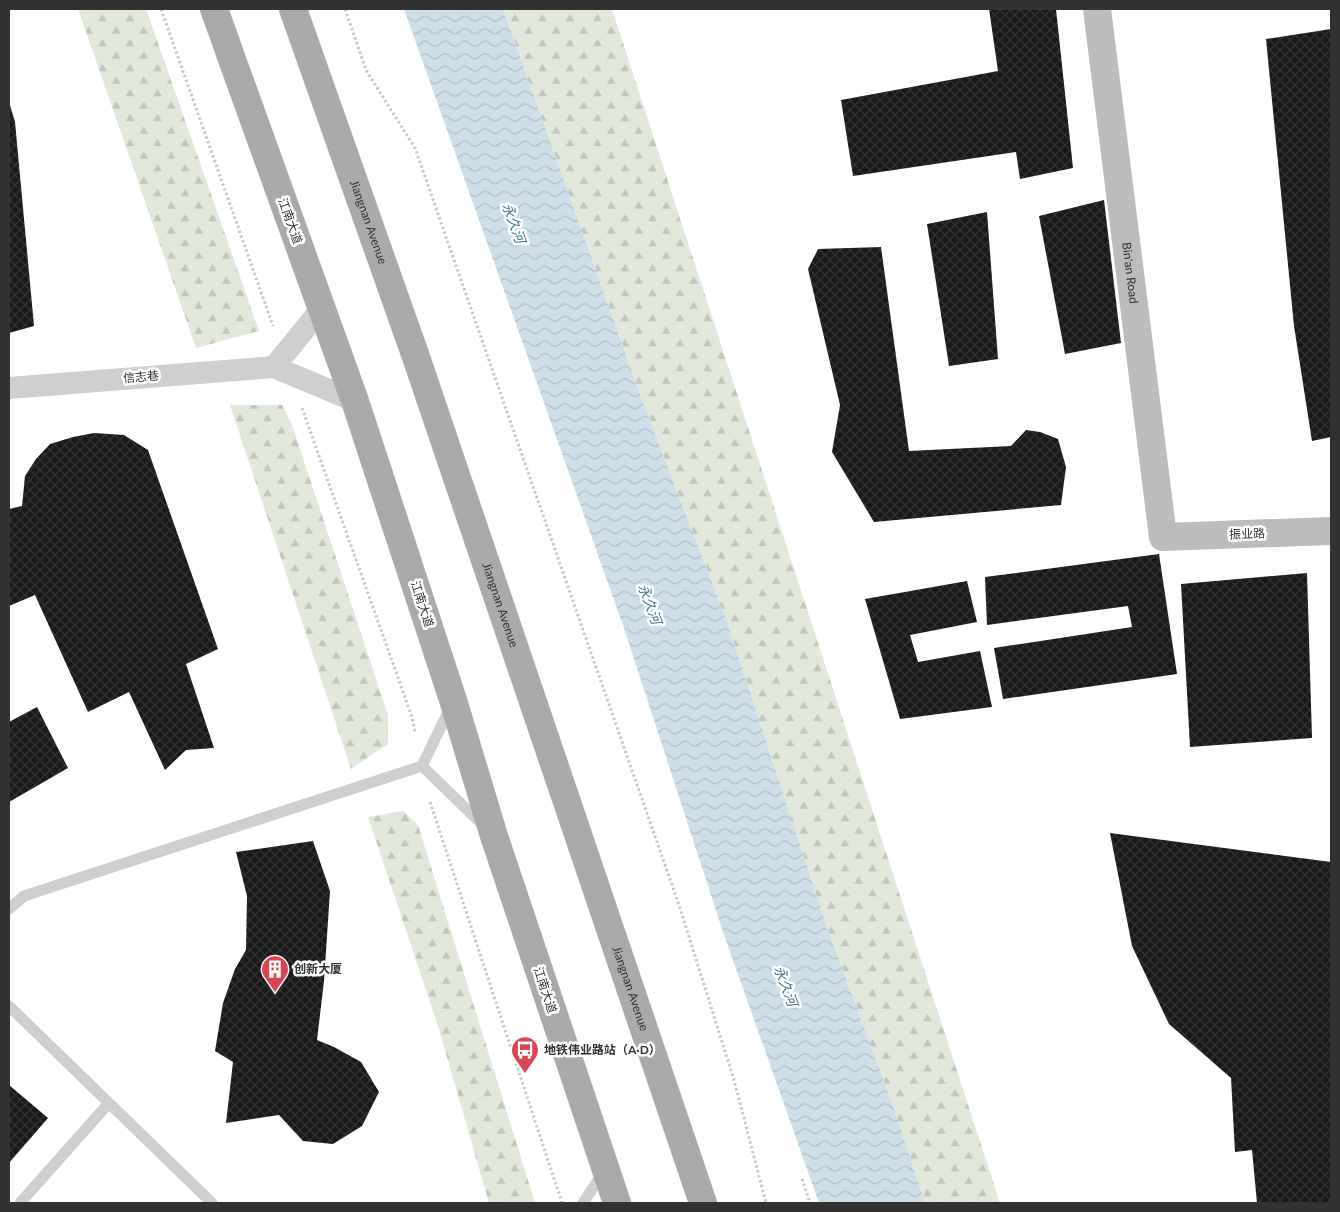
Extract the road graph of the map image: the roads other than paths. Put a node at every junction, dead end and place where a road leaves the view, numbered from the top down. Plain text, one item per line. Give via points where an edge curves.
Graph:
1 (214, 9) edge
2 (293, 9) edge
3 (1096, 9) edge
4 (322, 308) junction
5 (283, 365) junction
6 (9, 388) edge
7 (355, 401) junction
8 (1331, 531) edge
9 (1163, 537) joint
10 (453, 700) junction
11 (422, 766) junction
12 (494, 836) junction
13 (9, 909) edge
14 (9, 1006) edge
15 (109, 1103) junction
16 (605, 1170) junction
17 (20, 1203) edge
18 (212, 1203) edge
19 (583, 1203) edge
20 (617, 1203) edge
21 (703, 1203) edge

1 - 4 main road, 江南大道
2 - 21 main road, Jiangnan Avenue via 416,357
3 - 9 street, Bin'an Road
4 - 5 street
4 - 7 main road, 江南大道
5 - 6 street, 信志巷
5 - 7 street, 信志巷
7 - 10 main road, 江南大道
8 - 9 street, 振业路
10 - 11 lane
10 - 12 main road, 江南大道
11 - 12 lane
11 - 13 lane via 24,896
12 - 16 main road, 江南大道
14 - 15 lane
15 - 17 lane
15 - 18 lane
16 - 19 lane
16 - 20 main road, 江南大道

